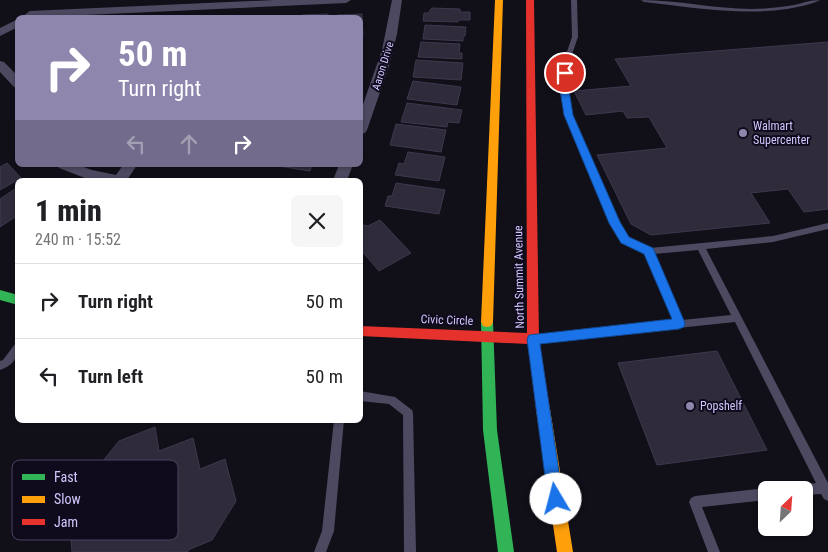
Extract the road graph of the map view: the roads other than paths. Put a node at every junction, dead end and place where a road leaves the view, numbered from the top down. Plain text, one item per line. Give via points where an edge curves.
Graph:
1 (346, 0) edge
2 (397, 0) edge
3 (499, 0) edge
4 (530, 0) edge
5 (574, 0) edge
6 (644, 0) edge
7 (817, 0) edge
8 (47, 15) edge
9 (15, 24) edge
10 (0, 33) edge
11 (0, 65) edge
12 (15, 81) edge
13 (363, 122) edge
14 (69, 167) edge
15 (129, 167) edge
16 (105, 178) edge
17 (121, 178) edge
18 (828, 226) edge
19 (700, 247) junction
20 (649, 251) junction
21 (0, 295) edge
22 (15, 299) edge
23 (737, 318) junction
24 (679, 323) junction
25 (363, 331) edge
26 (486, 336) junction
27 (534, 339) junction
28 (15, 351) edge
29 (3, 365) edge
30 (363, 396) edge
31 (339, 423) edge
32 (813, 490) edge
33 (826, 491) edge
34 (758, 495) edge
35 (320, 552) edge
36 (410, 552) edge
37 (506, 552) edge
38 (565, 552) edge
39 (714, 552) edge

1 - 8 street
2 - 13 street, Aaron Drive via 382,72
3 - 26 main road
4 - 27 main road, North Summit Avenue
5 - 20 lane via 575,37 566,63 564,90 568,115 619,233 625,240
6 - 7 lane via 755,11 784,9
9 - 10 street
11 - 12 street
14 - 16 street
15 - 17 street
18 - 19 lane via 773,239
19 - 20 lane
19 - 23 lane
20 - 24 lane
21 - 22 main road
23 - 24 lane
23 - 33 lane
24 - 27 lane
25 - 26 main road, Civic Circle
26 - 27 main road, Civic Circle
26 - 37 main road via 490,430
27 - 38 main road, North Summit Avenue
28 - 29 lane
30 - 36 lane via 391,400 408,413
31 - 35 lane via 328,532
32 - 33 lane
34 - 39 lane via 694,502

